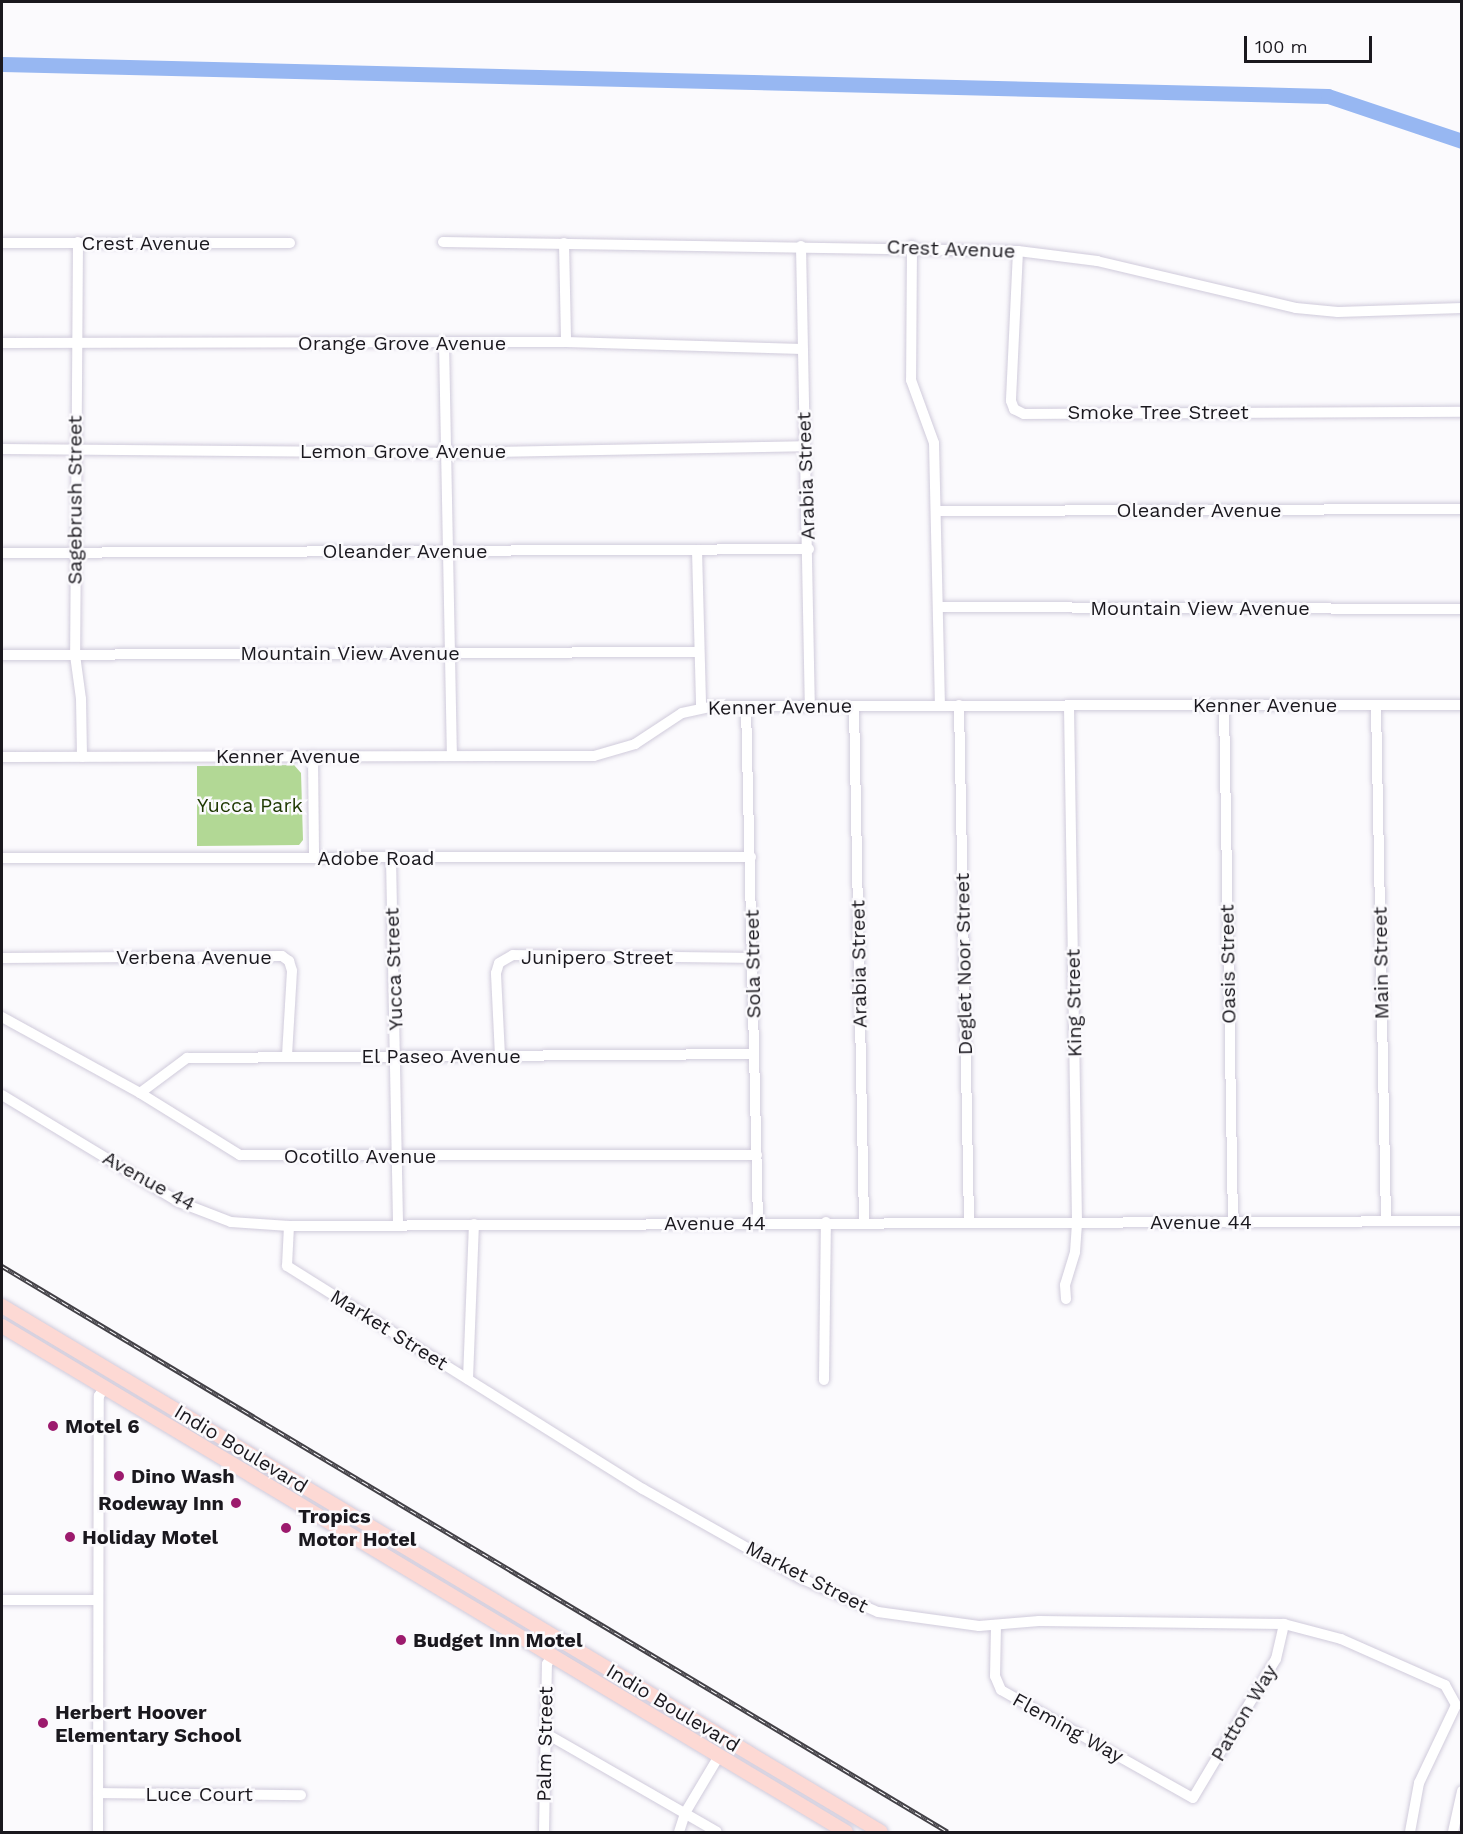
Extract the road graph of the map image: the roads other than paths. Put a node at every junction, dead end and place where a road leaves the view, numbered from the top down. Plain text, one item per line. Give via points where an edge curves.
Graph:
1 (443, 242) dead end
2 (2, 243) edge
3 (78, 243) junction
4 (290, 243) dead end
5 (564, 243) junction
6 (801, 246) junction
7 (912, 246) junction
8 (1017, 250) junction
9 (1456, 309) edge
10 (566, 342) junction
11 (2, 343) edge
12 (76, 343) junction
13 (444, 343) junction
14 (802, 350) junction
15 (1461, 412) edge
16 (804, 446) junction
17 (75, 448) junction
18 (2, 449) edge
19 (446, 453) junction
20 (1461, 509) edge
21 (936, 511) junction
22 (809, 549) junction
23 (697, 550) junction
24 (448, 551) junction
25 (2, 553) edge
26 (74, 553) junction
27 (939, 607) junction
28 (1461, 609) edge
29 (450, 652) junction
30 (699, 652) junction
31 (2, 655) edge
32 (75, 655) junction
33 (940, 705) junction
34 (959, 705) junction
35 (1376, 705) junction
36 (1461, 705) edge
37 (746, 706) junction
38 (810, 706) junction
39 (854, 706) junction
40 (1069, 706) junction
41 (1224, 706) junction
42 (701, 708) junction
43 (452, 755) junction
44 (313, 756) junction
45 (2, 757) edge
46 (82, 758) junction
47 (751, 857) junction
48 (2, 858) edge
49 (314, 858) junction
50 (391, 858) junction
51 (2, 958) edge
52 (754, 958) junction
53 (2, 1017) edge
54 (754, 1054) junction
55 (287, 1056) junction
56 (397, 1056) junction
57 (500, 1056) junction
58 (140, 1093) junction
59 (2, 1095) edge
60 (757, 1155) junction
61 (399, 1156) junction
62 (1386, 1221) junction
63 (1461, 1221) edge
64 (758, 1222) junction
65 (826, 1222) junction
66 (864, 1222) junction
67 (969, 1222) junction
68 (1077, 1222) junction
69 (1233, 1222) junction
70 (398, 1224) junction
71 (474, 1224) junction
72 (289, 1226) junction
73 (1066, 1299) dead end
74 (2, 1306) edge
75 (2, 1326) edge
76 (89, 1358) junction
77 (468, 1379) junction
78 (824, 1380) dead end
79 (104, 1388) junction
80 (187, 1417) junction
81 (2, 1600) edge
82 (98, 1600) junction
83 (996, 1624) junction
84 (1284, 1624) junction
85 (541, 1629) junction
86 (552, 1656) junction
87 (638, 1687) junction
88 (1459, 1706) edge
89 (711, 1731) junction
90 (545, 1733) junction
91 (719, 1756) junction
92 (806, 1788) junction
93 (1461, 1791) edge
94 (98, 1793) junction
95 (301, 1795) dead end
96 (1193, 1798) joint
97 (685, 1813) junction
98 (874, 1830) edge
99 (98, 1833) edge
100 (543, 1833) edge
101 (679, 1833) edge
102 (717, 1833) edge
103 (846, 1833) edge
104 (1410, 1833) edge
105 (1453, 1833) edge

1 - 5 street, Crest Avenue
2 - 3 street, Crest Avenue
3 - 4 street, Crest Avenue
3 - 12 street, Sagebrush Street
5 - 6 street, Crest Avenue
5 - 10 street
6 - 7 street, Crest Avenue
6 - 14 street, Arabia Street
7 - 8 street, Crest Avenue
7 - 21 street via 911,380 934,443
8 - 9 street, Crest Avenue via 1097,261 1304,310
8 - 15 street, Smoke Tree Street via 1011,400 1014,409 1024,414
10 - 13 street, Orange Grove Avenue
10 - 14 street, Orange Grove Avenue
11 - 12 street, Orange Grove Avenue
12 - 13 street, Orange Grove Avenue
12 - 17 street, Sagebrush Street
13 - 19 street
14 - 16 street, Arabia Street
16 - 19 street, Lemon Grove Avenue
16 - 22 street, Arabia Street
17 - 18 street, Lemon Grove Avenue
17 - 19 street, Lemon Grove Avenue
17 - 26 street, Sagebrush Street
19 - 24 street
20 - 21 street, Oleander Avenue
21 - 27 street
22 - 23 street, Oleander Avenue
22 - 38 street, Arabia Street
23 - 24 street, Oleander Avenue
23 - 30 street
24 - 26 street, Oleander Avenue
24 - 29 street
25 - 26 street, Oleander Avenue
26 - 32 street, Sagebrush Street
27 - 28 street, Mountain View Avenue
27 - 33 street
29 - 30 street, Mountain View Avenue
29 - 32 street, Mountain View Avenue
29 - 43 street
30 - 42 street
31 - 32 street, Mountain View Avenue
32 - 46 street, Sagebrush Street via 81,699
33 - 34 street, Kenner Avenue
33 - 39 street, Kenner Avenue
34 - 40 street, Kenner Avenue
34 - 67 street, Deglet Noor Street
35 - 36 street, Kenner Avenue
35 - 41 street, Kenner Avenue
35 - 62 street, Main Street
37 - 38 street, Kenner Avenue
37 - 42 street, Kenner Avenue
37 - 47 street, Sola Street
38 - 39 street, Kenner Avenue
39 - 66 street, Arabia Street
40 - 41 street, Kenner Avenue
40 - 68 street, King Street
41 - 69 street, Oasis Street
42 - 43 street, Kenner Avenue via 667,720 635,744 594,756
43 - 44 street, Kenner Avenue
44 - 46 street, Kenner Avenue
44 - 49 street
45 - 46 street, Kenner Avenue
47 - 50 street, Adobe Road
47 - 52 street, Sola Street
48 - 49 street, Adobe Road
49 - 50 street, Adobe Road
50 - 56 street, Yucca Street
51 - 55 street, Verbena Avenue via 282,956 289,961 291,971
52 - 54 street, Sola Street
52 - 57 street, Junipero Street via 513,955 499,963 496,973
53 - 58 street, Ocotillo Avenue
54 - 57 street, El Paseo Avenue
54 - 60 street, Sola Street
55 - 56 street, El Paseo Avenue
55 - 58 street, El Paseo Avenue via 187,1058
56 - 57 street, El Paseo Avenue
56 - 61 street, Yucca Street
58 - 61 street, Ocotillo Avenue via 240,1155
59 - 72 street, Avenue 44 via 179,1202 231,1222
60 - 61 street, Ocotillo Avenue
60 - 64 street, Sola Street
61 - 70 street, Yucca Street
62 - 63 street, Avenue 44
62 - 69 street, Avenue 44
64 - 65 street, Avenue 44
64 - 71 street, Avenue 44
65 - 66 street, Avenue 44
65 - 78 street
66 - 67 street, Avenue 44
67 - 68 street, Avenue 44
68 - 69 street, Avenue 44
68 - 73 street, King Street
70 - 71 street, Avenue 44
70 - 72 street, Avenue 44
71 - 77 street
72 - 77 street, Market Street via 288,1266
74 - 76 main road, Indio Boulevard
75 - 79 main road, Indio Boulevard
76 - 79 main road
76 - 80 main road, Indio Boulevard
77 - 83 street, Market Street via 643,1489 800,1578 878,1612 979,1626
79 - 80 main road via 124,1387 162,1410
79 - 82 street via 99,1396
79 - 86 main road, Indio Boulevard
80 - 85 main road, Indio Boulevard
81 - 82 street
82 - 94 street
83 - 84 street, Market Street
83 - 96 street, Fleming Way via 995,1676 1001,1690
84 - 88 street, Market Street via 1341,1639 1445,1685
84 - 96 street, Patton Way via 1276,1659
85 - 86 main road
85 - 87 main road, Indio Boulevard
86 - 87 main road via 574,1657 614,1680
86 - 90 street, Palm Street via 547,1664
86 - 91 main road, Indio Boulevard
87 - 89 main road, Indio Boulevard
88 - 104 street via 1419,1783
89 - 91 main road via 719,1744
89 - 92 main road, Indio Boulevard
90 - 97 street
90 - 100 street, Palm Street
91 - 92 main road via 741,1757 782,1781
91 - 97 street
91 - 103 main road, Indio Boulevard
92 - 98 main road, Indio Boulevard
93 - 105 street
94 - 95 street, Luce Court
94 - 99 street
97 - 101 street
97 - 102 street

